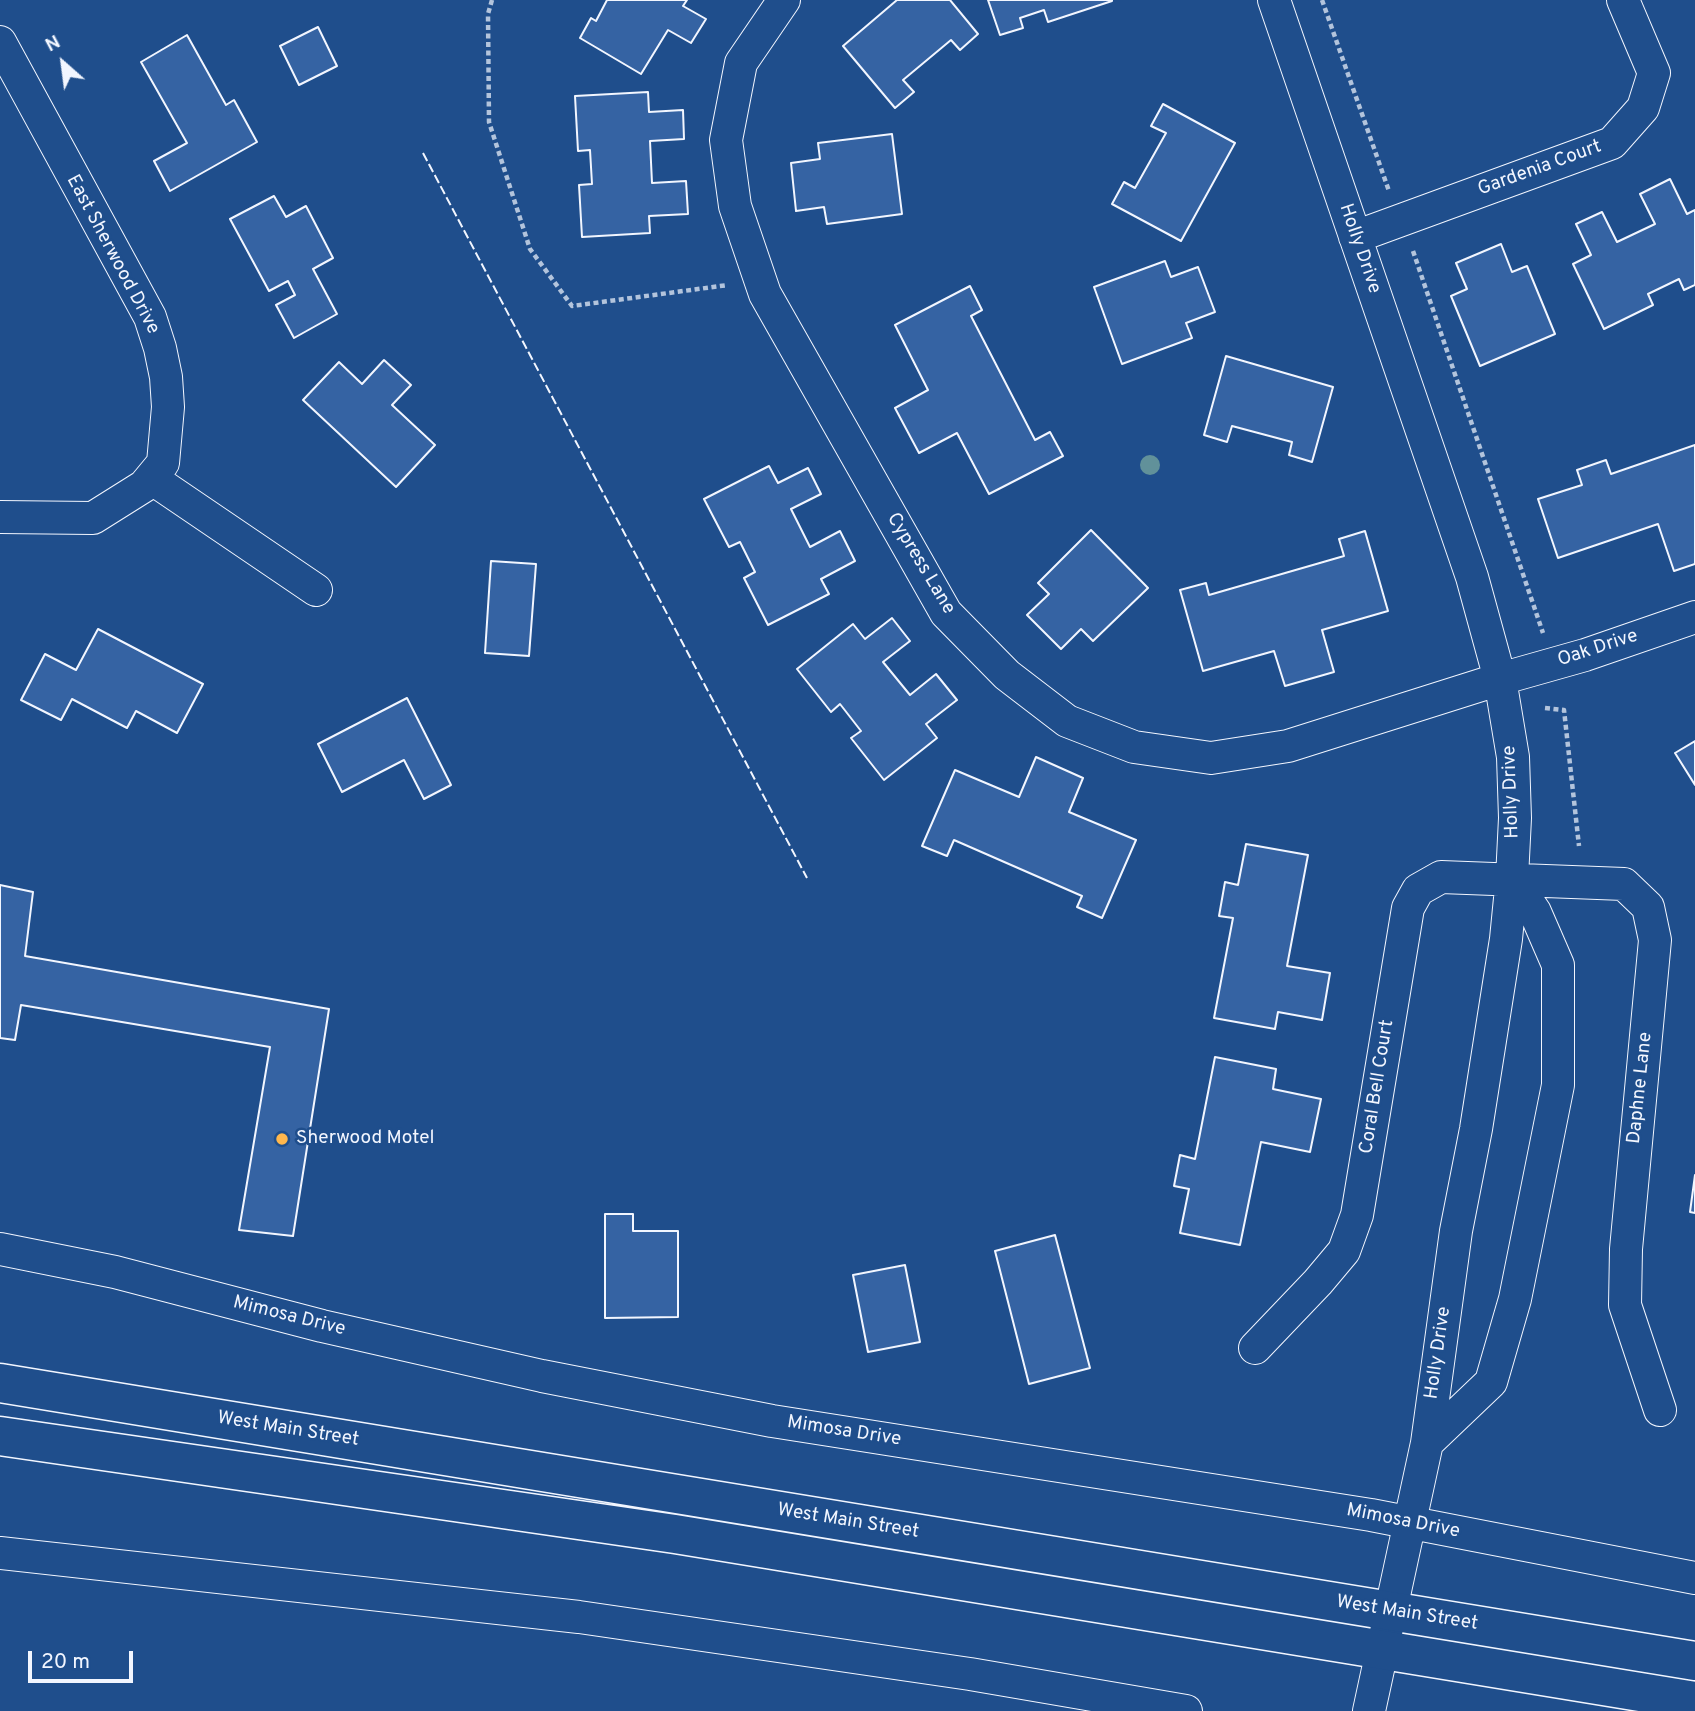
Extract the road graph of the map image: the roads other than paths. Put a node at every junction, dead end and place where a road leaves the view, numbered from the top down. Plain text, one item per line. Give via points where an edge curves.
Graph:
1 (784, 0) edge
2 (1274, 0) edge
3 (1623, 0) edge
4 (0, 42) edge
5 (1355, 237) junction
6 (150, 478) junction
7 (0, 517) edge
8 (316, 590) dead end
9 (1695, 617) edge
10 (1500, 678) junction
11 (1512, 878) junction
12 (0, 1249) edge
13 (1255, 1348) dead end
14 (0, 1382) edge
15 (1660, 1410) dead end
16 (0, 1436) edge
17 (1427, 1443) junction
18 (1410, 1523) junction
19 (0, 1553) edge
20 (1695, 1578) edge
21 (1390, 1611) junction
22 (1382, 1651) junction
23 (1695, 1661) edge
24 (1695, 1702) edge
25 (1186, 1711) edge
26 (1368, 1711) edge

1 - 10 street, Cypress Lane via 741,63 726,140 735,206 765,294 946,613 1007,676 1067,720 1134,747 1211,758 1288,746
2 - 5 street, Holly Drive
3 - 5 street, Gardenia Court via 1654,73 1643,108 1612,144
4 - 6 street, East Sherwood Drive via 149,317 162,358 168,407 163,463
5 - 10 street, Holly Drive via 1472,578
6 - 7 street, East Sherwood Drive via 93,518
6 - 8 street
9 - 10 street, Oak Drive
10 - 11 street, Holly Drive via 1513,757
11 - 13 street, Coral Bell Court via 1441,877 1418,890 1408,908 1357,1215 1344,1251
11 - 15 street, Daphne Lane via 1624,884 1647,907 1656,940 1626,1249 1625,1305
11 - 17 street, Holly Drive
11 - 17 street via 1535,912 1558,965 1558,1085 1515,1299 1491,1382
12 - 18 street, Mimosa Drive via 115,1272 542,1376 759,1419
14 - 21 main road, West Main Street
16 - 22 main road, West Main Street via 675,1534
17 - 18 street, Holly Drive
18 - 20 street, Mimosa Drive
18 - 21 street, Holly Drive
19 - 25 street via 579,1617 970,1674
21 - 22 street, Holly Drive
21 - 23 main road, West Main Street
22 - 24 main road, West Main Street
22 - 26 street, Holly Drive

